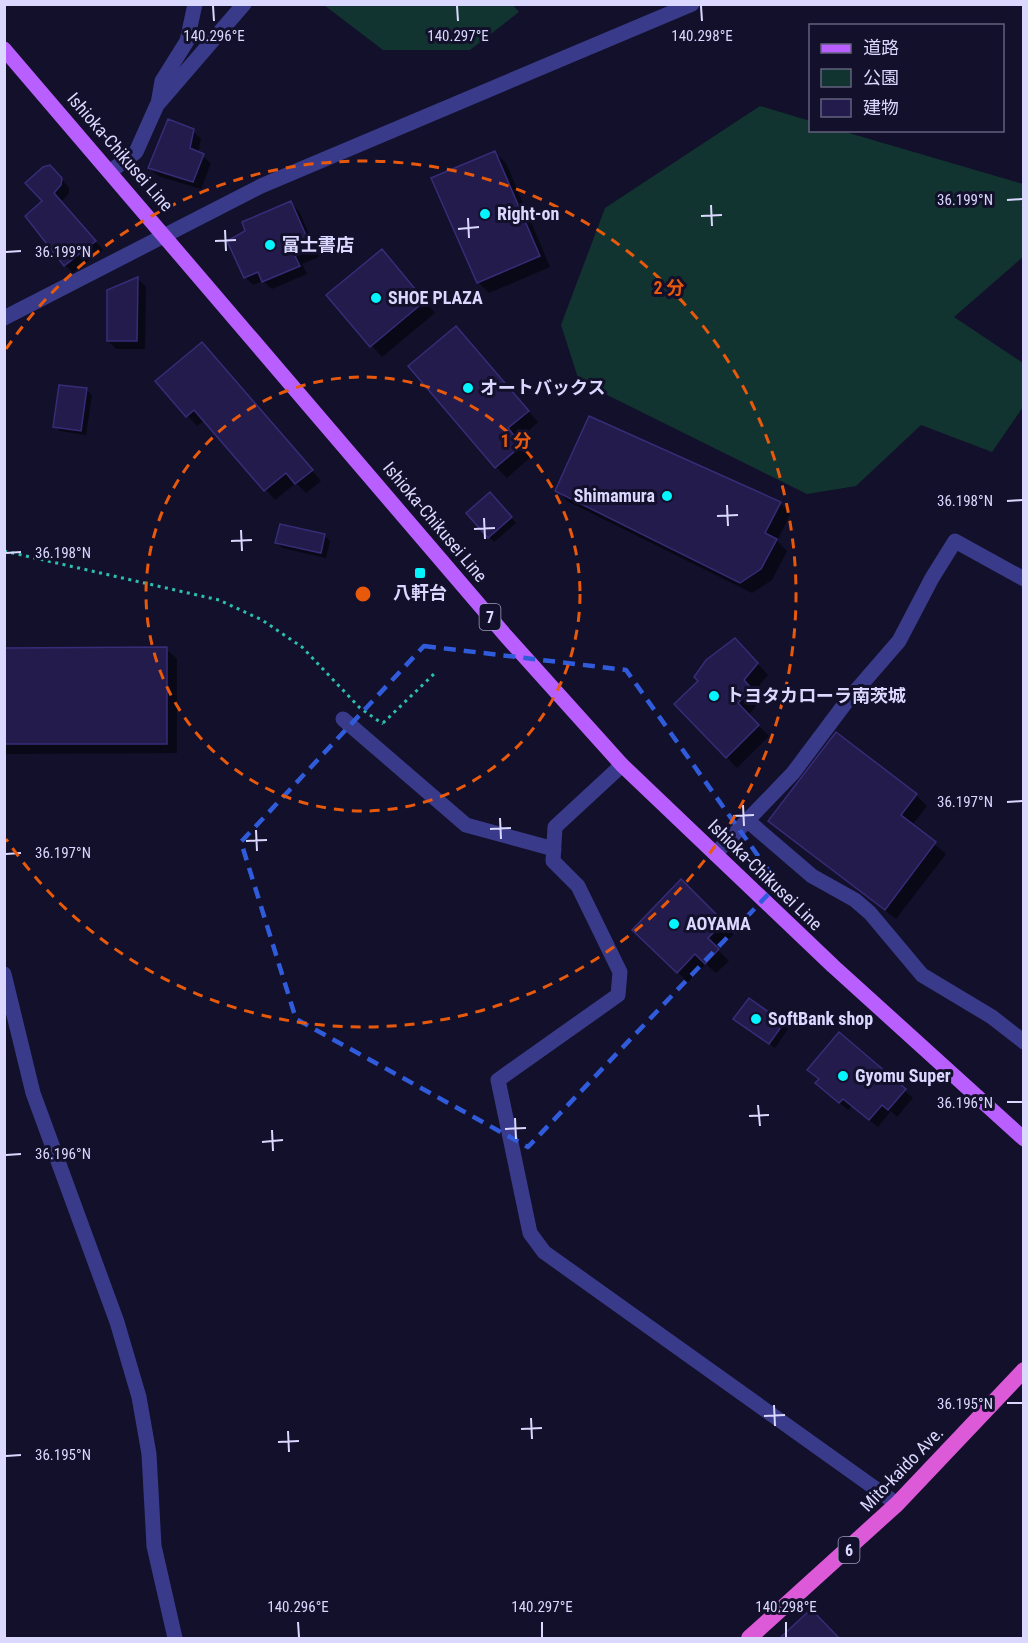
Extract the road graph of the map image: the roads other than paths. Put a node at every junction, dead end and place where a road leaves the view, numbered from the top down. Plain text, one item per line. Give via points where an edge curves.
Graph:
1 (195, 4) edge
2 (244, 4) edge
3 (693, 4) edge
4 (4, 49) edge
5 (157, 105) junction
6 (111, 171) junction
7 (167, 236) junction
8 (4, 318) edge
9 (1023, 579) edge
10 (343, 719) dead end
11 (622, 765) junction
12 (748, 821) junction
13 (554, 849) junction
14 (715, 854) junction
15 (4, 974) edge
16 (1023, 1042) edge
17 (1023, 1139) edge
18 (1023, 1370) edge
19 (897, 1504) junction
20 (175, 1638) edge
21 (749, 1638) edge

1 - 5 street via 187,40 162,81
2 - 5 street
3 - 7 street via 261,186
4 - 6 main road, Ishioka-Chikusei Line / 7
5 - 6 street via 136,152
6 - 7 main road, Ishioka-Chikusei Line / 7
7 - 8 street
7 - 11 main road, Ishioka-Chikusei Line / 7 via 505,635
9 - 12 street via 955,541 899,641 793,773
10 - 13 street via 466,825
11 - 13 street via 555,827
11 - 14 main road, Ishioka-Chikusei Line / 7
12 - 14 street
12 - 16 street via 812,876 870,913 922,975 992,1017
13 - 19 street via 553,861 578,886 620,972 618,995 498,1080 530,1233 544,1252
14 - 17 main road, Ishioka-Chikusei Line / 7
15 - 20 street via 33,1093 117,1322 139,1396 149,1454 154,1546
18 - 19 highway, Mito-kaido Ave. / 6
19 - 21 highway, Mito-kaido Ave. / 6

